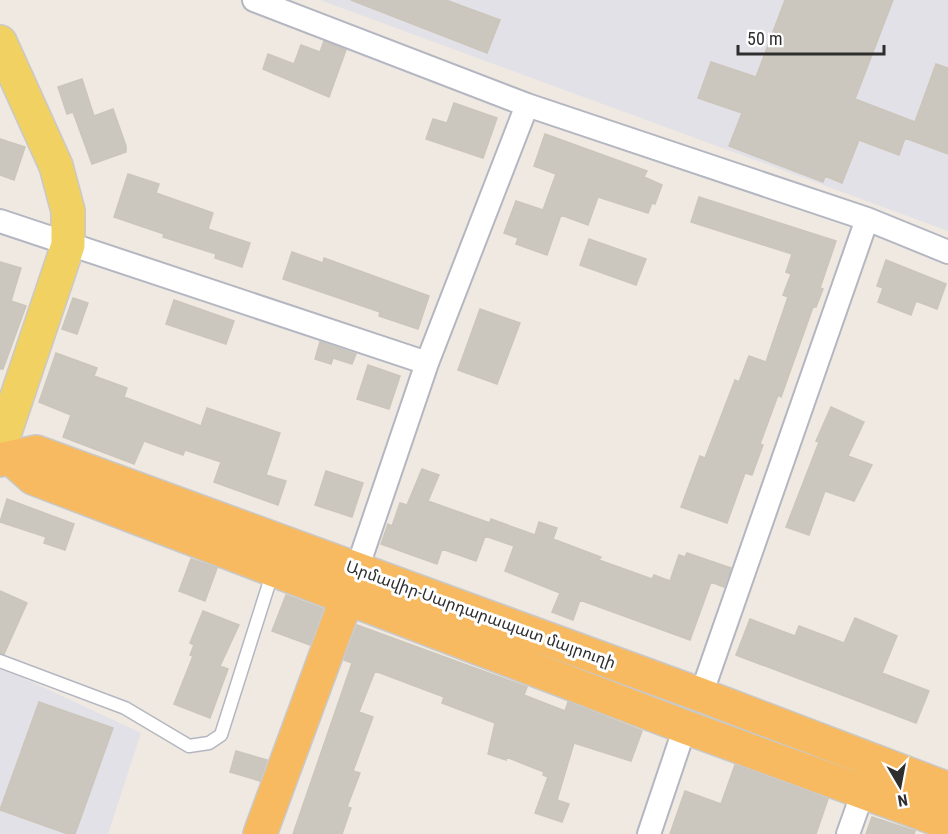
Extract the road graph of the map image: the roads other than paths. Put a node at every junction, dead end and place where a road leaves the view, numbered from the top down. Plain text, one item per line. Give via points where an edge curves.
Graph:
1 (254, 0) edge
2 (0, 42) edge
3 (527, 105) junction
4 (867, 219) junction
5 (0, 221) edge
6 (68, 245) junction
7 (948, 252) edge
8 (427, 363) junction
9 (4, 455) edge
10 (273, 570) junction
11 (352, 584) junction
12 (0, 660) edge
13 (701, 695) junction
14 (685, 727) junction
15 (948, 789) edge
16 (862, 792) junction
17 (948, 823) edge
18 (260, 834) edge
19 (649, 834) edge
20 (848, 834) edge

1 - 3 street
2 - 6 main road via 56,166 68,211
3 - 4 street
3 - 8 street
4 - 7 street
4 - 13 street
5 - 6 street
6 - 8 street
6 - 9 main road
8 - 11 street
9 - 10 highway, Արմավիր-Սարդարապատ մայրուղի via 33,478
9 - 11 highway, Արմավիր-Սարդարապատ մայրուղի via 36,452
10 - 11 highway, Արմավիր-Սարդարապատ մայրուղի
10 - 12 lane via 221,735 209,743 189,746 125,708
11 - 13 highway, Արմավիր-Սարդարապատ մայրուղի
11 - 14 highway, Արմավիր-Սարդարապատ մայրուղի
11 - 18 highway, Արմավիր-Սարդարապատ մայրուղի
13 - 15 highway, Արմավիր-Սարդարապատ մայրուղի
14 - 16 highway, Արմավիր-Սարդարապատ մայրուղի
14 - 19 street
16 - 17 highway, Արմավիր-Սարդարապատ մայրուղի
16 - 20 street

